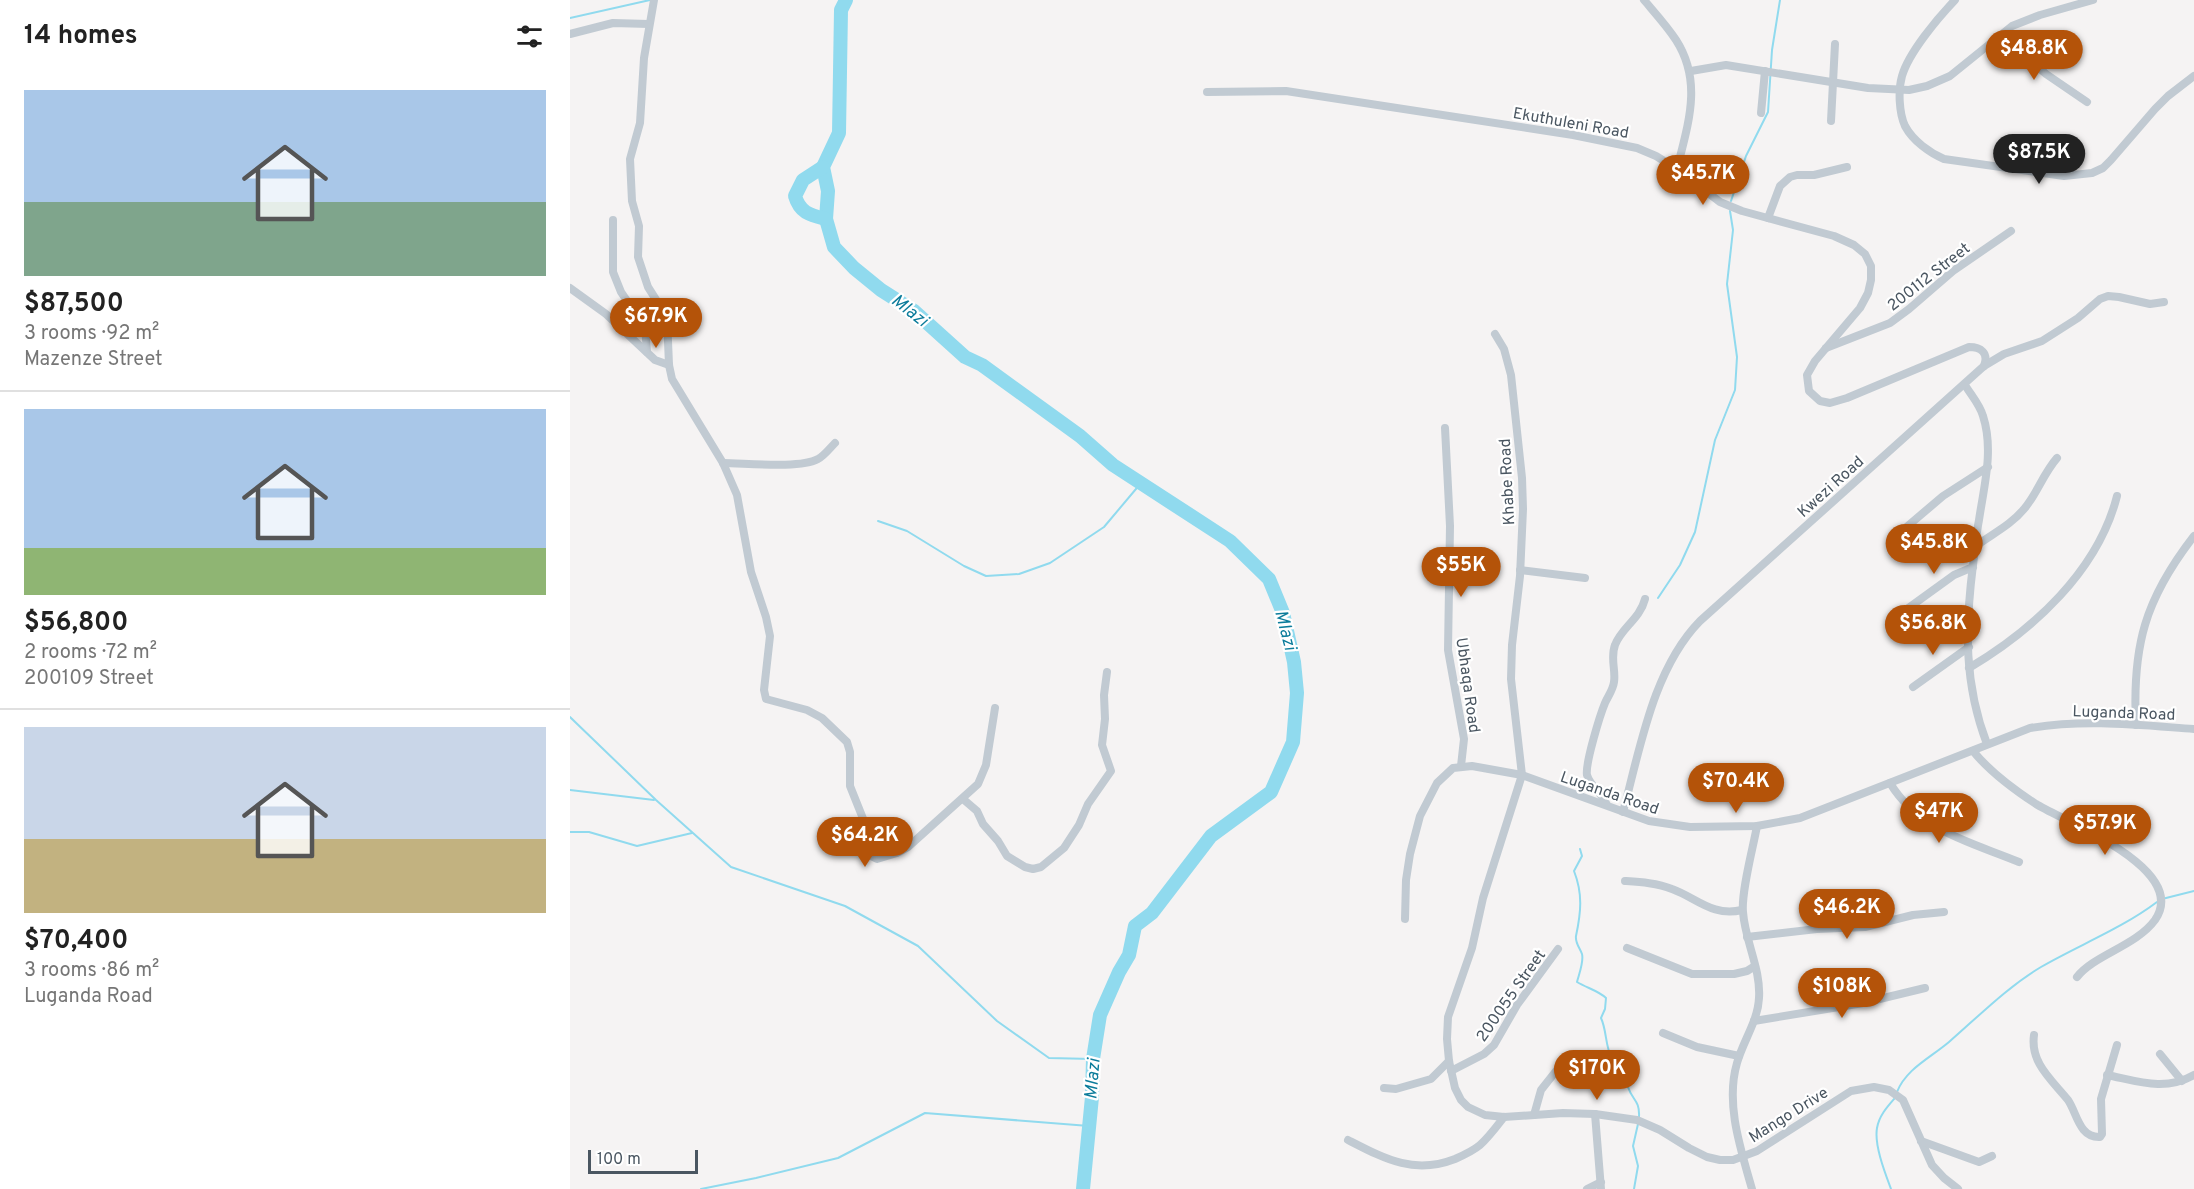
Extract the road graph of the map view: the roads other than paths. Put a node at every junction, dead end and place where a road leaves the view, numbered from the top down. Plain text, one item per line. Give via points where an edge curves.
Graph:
1 (654, 0) edge
2 (1644, 0) edge
3 (1955, 0) edge
4 (2093, 0) edge
5 (649, 24) junction
6 (570, 34) edge
7 (2001, 35) junction
8 (1835, 44) dead end
9 (1691, 71) junction
10 (1765, 71) junction
11 (2194, 76) edge
12 (1834, 83) junction
13 (1899, 90) junction
14 (1207, 92) dead end
15 (2087, 102) dead end
16 (1761, 113) dead end
17 (1831, 121) dead end
18 (1847, 167) dead end
19 (1677, 169) junction
20 (1768, 218) junction
21 (613, 220) dead end
22 (2011, 231) dead end
23 (570, 288) edge
24 (2164, 302) dead end
25 (1495, 334) dead end
26 (1825, 349) junction
27 (647, 352) junction
28 (669, 365) junction
29 (1984, 366) junction
30 (1965, 385) junction
31 (1445, 428) dead end
32 (835, 443) dead end
33 (2057, 458) dead end
34 (723, 463) junction
35 (1988, 468) junction
36 (2116, 496) dead end
37 (1903, 530) dead end
38 (2194, 537) edge
39 (1976, 546) junction
40 (1973, 567) junction
41 (1520, 570) junction
42 (1585, 578) dead end
43 (1645, 599) dead end
44 (1907, 609) dead end
45 (1969, 647) junction
46 (1968, 668) junction
47 (1107, 672) dead end
48 (1913, 687) dead end
49 (995, 708) dead end
50 (2136, 725) junction
51 (2194, 729) edge
52 (1987, 744) junction
53 (1973, 751) junction
54 (1461, 766) junction
55 (1522, 775) junction
56 (1890, 783) junction
57 (963, 799) junction
58 (1607, 805) junction
59 (1623, 812) junction
60 (1757, 826) junction
61 (2019, 862) dead end
62 (1625, 881) dead end
63 (1742, 910) junction
64 (1944, 912) dead end
65 (1405, 919) dead end
66 (1746, 937) junction
67 (1627, 948) dead end
68 (1558, 949) dead end
69 (1755, 966) junction
70 (2078, 977) dead end
71 (1925, 988) dead end
72 (1754, 1021) junction
73 (1663, 1033) dead end
74 (2034, 1035) dead end
75 (2116, 1044) dead end
76 (2160, 1054) dead end
77 (1568, 1056) dead end
78 (1739, 1056) junction
79 (1449, 1061) junction
80 (1451, 1071) junction
81 (2107, 1075) junction
82 (2194, 1076) edge
83 (2182, 1082) junction
84 (1384, 1088) dead end
85 (1595, 1114) junction
86 (1534, 1115) junction
87 (1504, 1117) junction
88 (1348, 1140) dead end
89 (1921, 1141) junction
90 (1992, 1156) dead end
91 (1743, 1158) junction
92 (1601, 1185) edge
93 (1587, 1189) edge
94 (1752, 1189) edge
95 (1958, 1189) edge

1 - 5 street
2 - 9 street via 1676,40
3 - 13 street via 1918,47 1902,73
4 - 7 street via 2040,15
5 - 6 street via 613,22
5 - 28 street via 640,123 630,159 632,201 639,226 640,266 667,317
7 - 13 street via 1950,76 1927,86
7 - 15 street via 2046,74
8 - 12 street
9 - 10 street via 1726,65
9 - 19 street via 1689,120
10 - 12 street
10 - 16 street
11 - 13 street via 2155,109 2103,168 2064,176 1944,159 1930,153 1905,126
12 - 13 street
12 - 17 street
14 - 19 street, Ekuthuleni Road via 1286,90 1563,133 1636,148
18 - 20 street via 1797,175 1785,181
19 - 20 street, Ekuthuleni Road via 1720,202
20 - 26 street, Ekuthuleni Road via 1834,236 1865,254 1870,266 1869,286 1860,308
21 - 27 street via 613,272 621,292 645,327
22 - 26 street, 200112 Street via 1953,271 1890,323
23 - 27 street via 606,314
24 - 29 street, Kwezi Road via 2150,304 2108,296 2042,340
25 - 41 street, Khabe Road via 1507,359 1519,445 1523,509
26 - 29 street, Ekuthuleni Road via 1807,375 1807,383 1813,397 1830,403 1969,347 1984,352
27 - 28 street
28 - 34 street via 674,384
29 - 30 street, Kwezi Road
30 - 35 street via 1983,415
30 - 59 street, Kwezi Road via 1688,632 1660,685
31 - 54 street, Ubhaqa Road via 1450,526 1448,650 1464,740
32 - 34 street via 811,462
33 - 39 street via 2016,518
34 - 57 street via 737,495 751,572 769,626 766,699 807,710 822,718 847,742 850,786 864,821 864,845 869,855 883,858 903,851
35 - 37 street via 1943,496
35 - 39 street
36 - 46 street via 2106,528 2078,576 2014,637
38 - 50 street via 2161,586 2144,623 2138,652
39 - 40 street
40 - 44 street via 1954,575
40 - 45 street
41 - 42 street
41 - 55 street, Khabe Road via 1511,678
43 - 58 street via 1638,616 1615,643 1614,681 1587,765 1589,780
45 - 46 street
45 - 48 street
46 - 52 street
47 - 57 street via 1102,745 1111,771 1088,804 1072,838 1054,858 1033,869 1007,856 977,811
49 - 57 street via 983,775
50 - 51 street, Luganda Road
50 - 52 street, Luganda Road via 2064,723 2030,728
52 - 53 street, Luganda Road
53 - 56 street, Luganda Road
53 - 70 street via 1995,775 2020,793 2124,852 2155,879 2160,900 2156,919 2119,950 2083,969
54 - 55 street, Luganda Road
54 - 65 street via 1437,783 1420,816 1407,871
55 - 58 street, Luganda Road
55 - 79 street, Mango Drive via 1448,1017
56 - 60 street, Luganda Road via 1800,818
56 - 61 street via 1902,801 1930,826
58 - 59 street, Luganda Road
59 - 60 street, Luganda Road via 1681,826
60 - 63 street
62 - 63 street via 1672,889 1712,909
63 - 66 street
64 - 66 street via 1865,927
66 - 69 street
67 - 69 street via 1692,974 1734,974
68 - 80 street, 200055 Street via 1517,1005 1494,1045
69 - 72 street via 1760,997
71 - 72 street
72 - 78 street
73 - 78 street via 1697,1047
74 - 81 street via 2034,1052 2044,1072 2091,1137 2100,1137 2103,1129 2100,1104
75 - 81 street
76 - 83 street
77 - 86 street via 1541,1090
78 - 91 street via 1733,1083
79 - 80 street, Mango Drive
79 - 84 street via 1431,1079 1396,1089
80 - 87 street, Mango Drive via 1455,1088 1468,1107 1485,1115
81 - 83 street via 2156,1085
82 - 83 street
85 - 86 street, Mango Drive
85 - 91 street, Mango Drive via 1650,1124 1707,1157
85 - 92 street
86 - 87 street, Mango Drive
87 - 88 street via 1478,1147 1430,1165 1396,1163
89 - 90 street via 1978,1162
89 - 91 street, Mango Drive via 1903,1100 1889,1090 1863,1088 1843,1096
89 - 95 street, Mango Drive via 1932,1165
91 - 94 street
92 - 93 street

